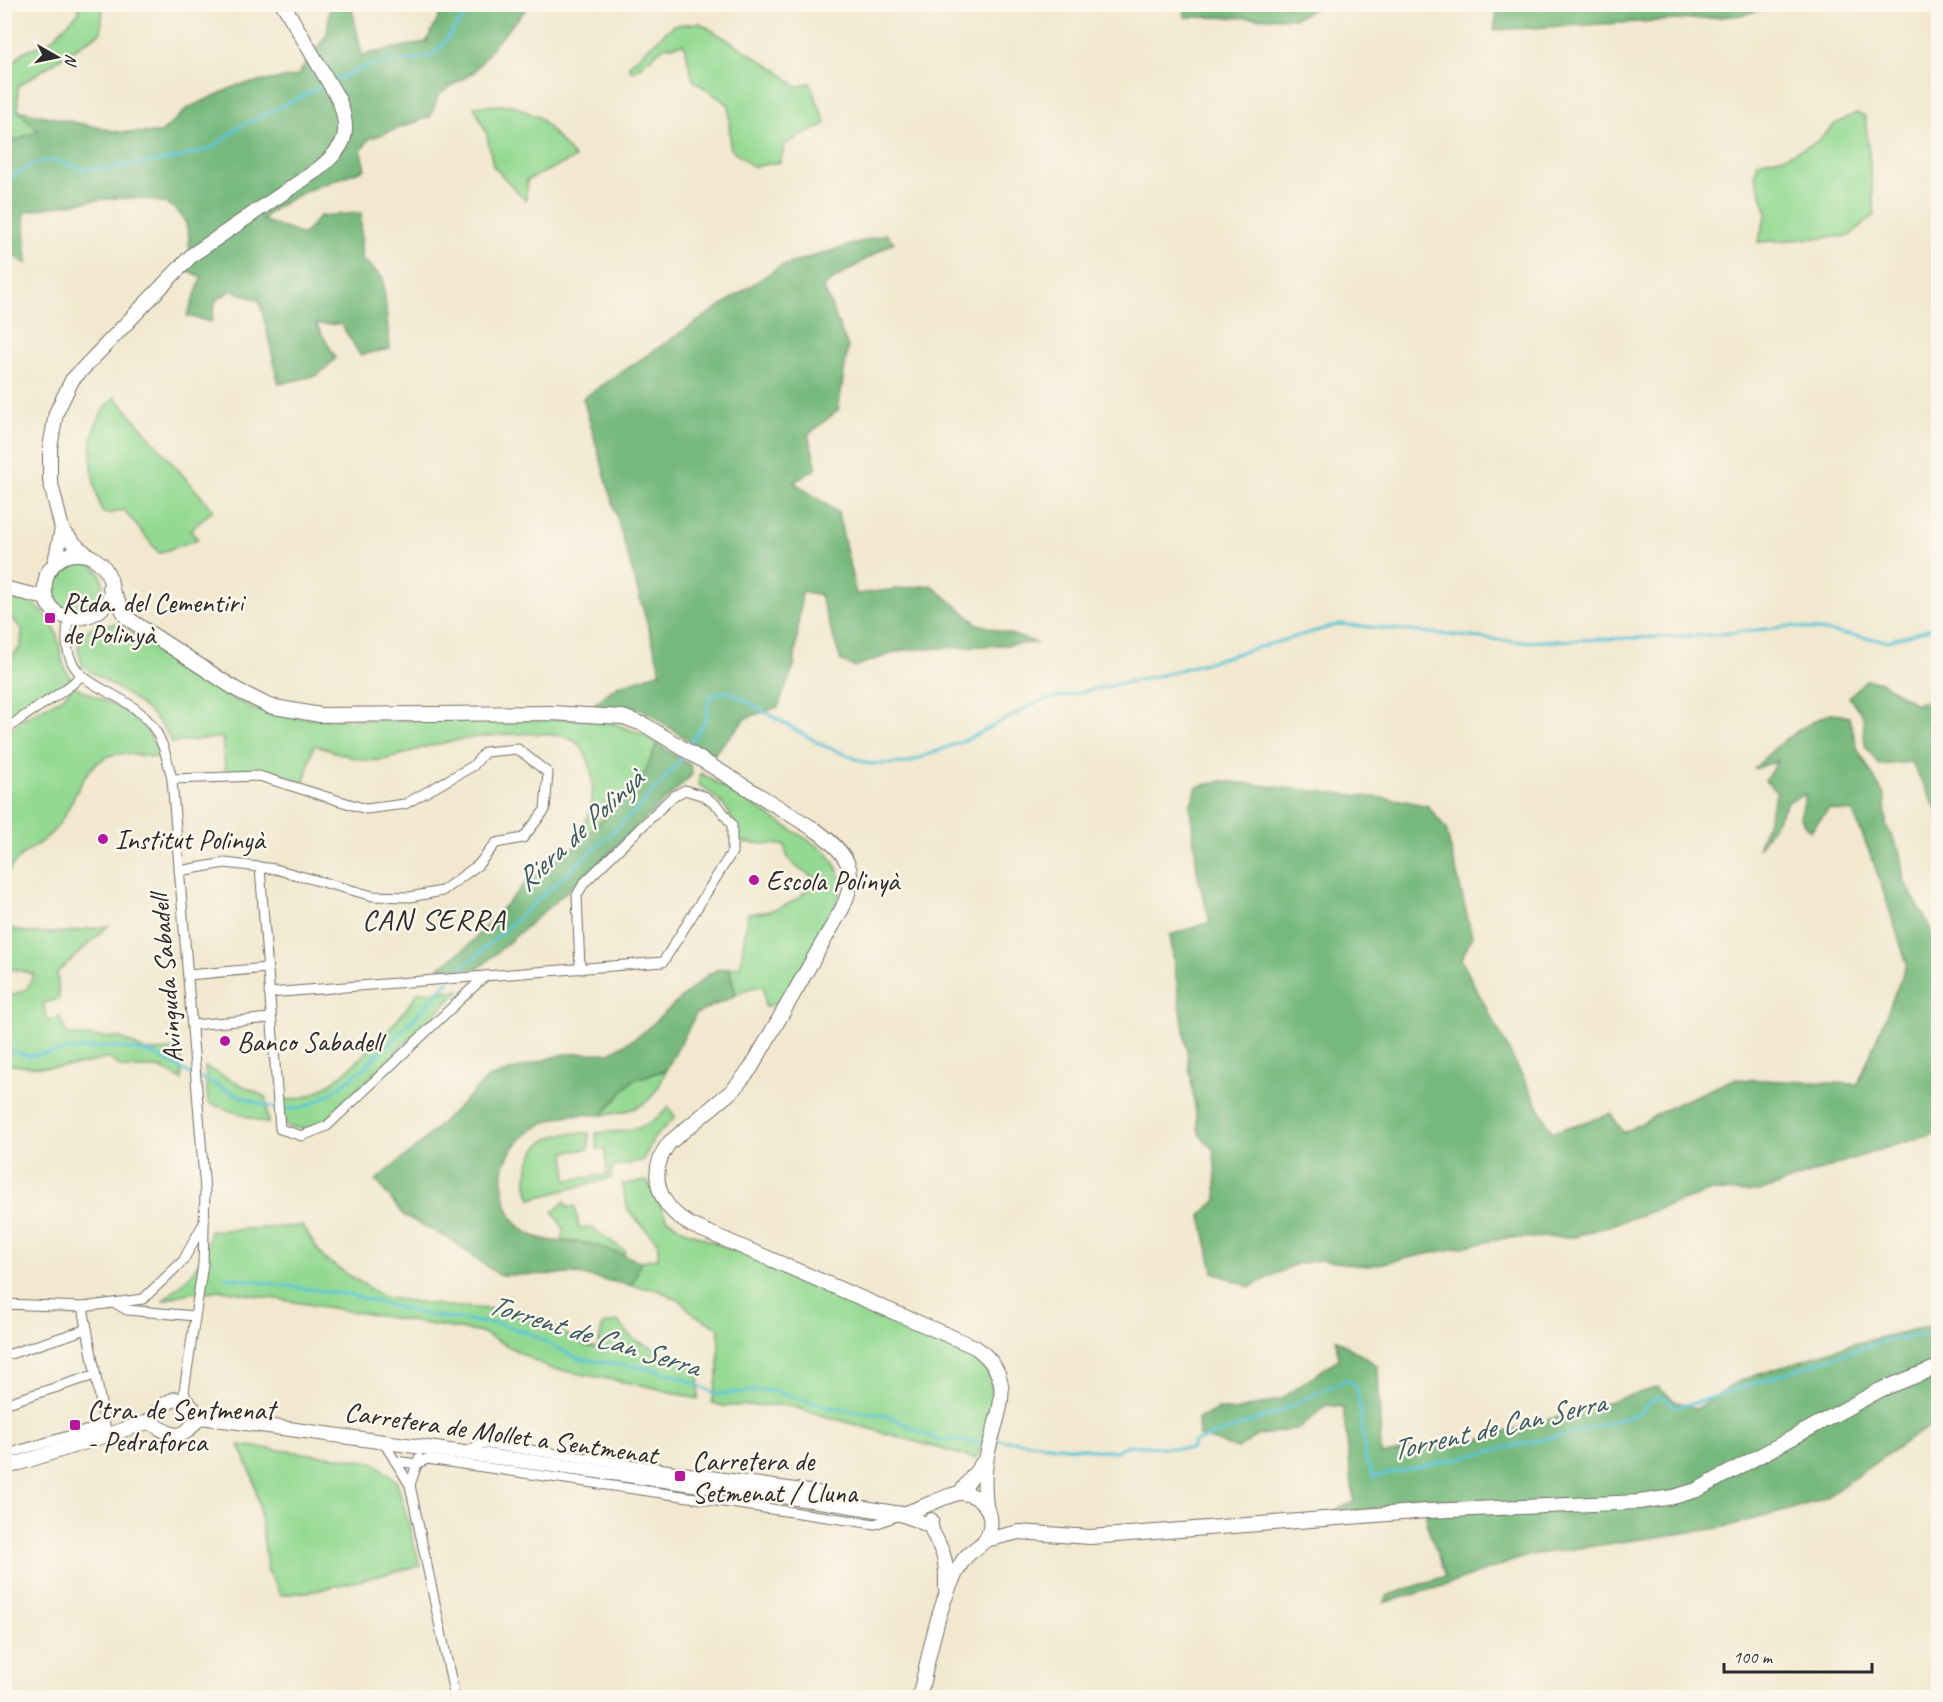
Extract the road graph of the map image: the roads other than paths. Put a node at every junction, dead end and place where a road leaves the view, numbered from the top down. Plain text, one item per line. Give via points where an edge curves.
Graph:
1 (283, 4) edge
2 (62, 529) junction
3 (86, 555) junction
4 (55, 562) junction
5 (46, 574) junction
6 (110, 587) junction
7 (9, 588) edge
8 (46, 598) junction
9 (94, 614) junction
10 (69, 618) junction
11 (127, 618) junction
12 (81, 676) junction
13 (4, 732) edge
14 (172, 779) junction
15 (260, 867) junction
16 (179, 871) junction
17 (267, 968) junction
18 (580, 969) junction
19 (188, 975) junction
20 (485, 976) junction
21 (269, 993) junction
22 (271, 1018) junction
23 (192, 1026) junction
24 (204, 1223) junction
25 (115, 1303) junction
26 (4, 1304) edge
27 (83, 1307) junction
28 (195, 1316) junction
29 (87, 1329) junction
30 (4, 1356) edge
31 (1938, 1367) edge
32 (95, 1375) junction
33 (4, 1404) edge
34 (189, 1407) junction
35 (156, 1420) junction
36 (106, 1431) junction
37 (384, 1443) junction
38 (422, 1448) junction
39 (4, 1455) edge
40 (987, 1457) junction
41 (395, 1461) junction
42 (417, 1464) junction
43 (4, 1468) edge
44 (410, 1485) junction
45 (960, 1493) junction
46 (939, 1502) junction
47 (988, 1510) junction
48 (902, 1514) junction
49 (930, 1526) junction
50 (1019, 1532) junction
51 (986, 1540) junction
52 (940, 1545) junction
53 (971, 1552) junction
54 (946, 1595) junction
55 (455, 1698) edge
56 (919, 1698) edge

1 - 2 main road via 339,100 346,130 344,142 317,170 192,255 72,380 56,413 50,448 50,480
2 - 3 main road
2 - 4 main road
3 - 4 main road via 70,554
3 - 6 main road via 104,568
4 - 5 main road
5 - 7 main road
5 - 8 main road
6 - 9 main road via 105,603
6 - 11 main road
7 - 8 main road
8 - 10 main road via 52,608
9 - 10 main road via 83,619
9 - 11 main road
10 - 12 street via 70,659
11 - 40 main road via 252,699 287,711 332,715 560,713 631,718 834,844 850,868 851,887 842,909 751,1068 733,1090 662,1153 657,1166 659,1191 669,1209 691,1225 983,1353 995,1365 1002,1383
12 - 13 street via 59,697 21,716
12 - 14 street, Avinguda Sabadell via 127,703 149,722 166,753
14 - 15 street via 259,776 366,809 405,804 473,766 485,752 518,749 548,773 544,810 523,838 496,843 478,865 442,891 410,897 373,896
14 - 16 street, Avinguda Sabadell
15 - 16 street via 225,863
15 - 17 street
16 - 19 street, Avinguda Sabadell
17 - 19 street
17 - 21 street
18 - 18 street via 663,963 732,852 732,825 719,807 685,789 584,882 576,895
18 - 20 street
19 - 23 street, Avinguda Sabadell
20 - 21 street
20 - 22 street via 327,1126 302,1136 280,1129
21 - 22 street
22 - 23 street
23 - 24 street, Avinguda Sabadell via 204,1168
24 - 25 street, Avinguda Sabadell via 183,1261 143,1299
24 - 28 street
25 - 27 street, Avinguda Sabadell
25 - 28 street via 127,1310
26 - 27 street, Avinguda Sabadell
27 - 29 street
28 - 34 street
29 - 30 street
29 - 32 street
31 - 50 main road via 1881,1390 1719,1480 1673,1497 1090,1537
32 - 33 street
32 - 36 street
34 - 35 main road via 168,1400
34 - 35 main road via 189,1430 174,1435
34 - 37 main road, Carretera de Mollet a Sentmenat
35 - 36 main road
36 - 39 street
36 - 43 main road
37 - 38 main road, Carretera de Mollet a Sentmenat
37 - 41 street
38 - 42 street
38 - 48 main road, Carretera de Mollet a Sentmenat
40 - 45 main road
40 - 47 main road via 984,1484
41 - 42 street
41 - 44 street
42 - 44 street
42 - 48 street via 428,1459 875,1524
44 - 55 street
45 - 46 main road
45 - 47 main road via 976,1498
46 - 48 main road
46 - 49 main road
47 - 50 main road
47 - 51 main road via 991,1527
48 - 49 main road
49 - 52 main road
50 - 51 main road
51 - 53 main road
52 - 53 main road via 958,1553
52 - 54 main road
53 - 54 main road via 961,1563
54 - 56 main road

